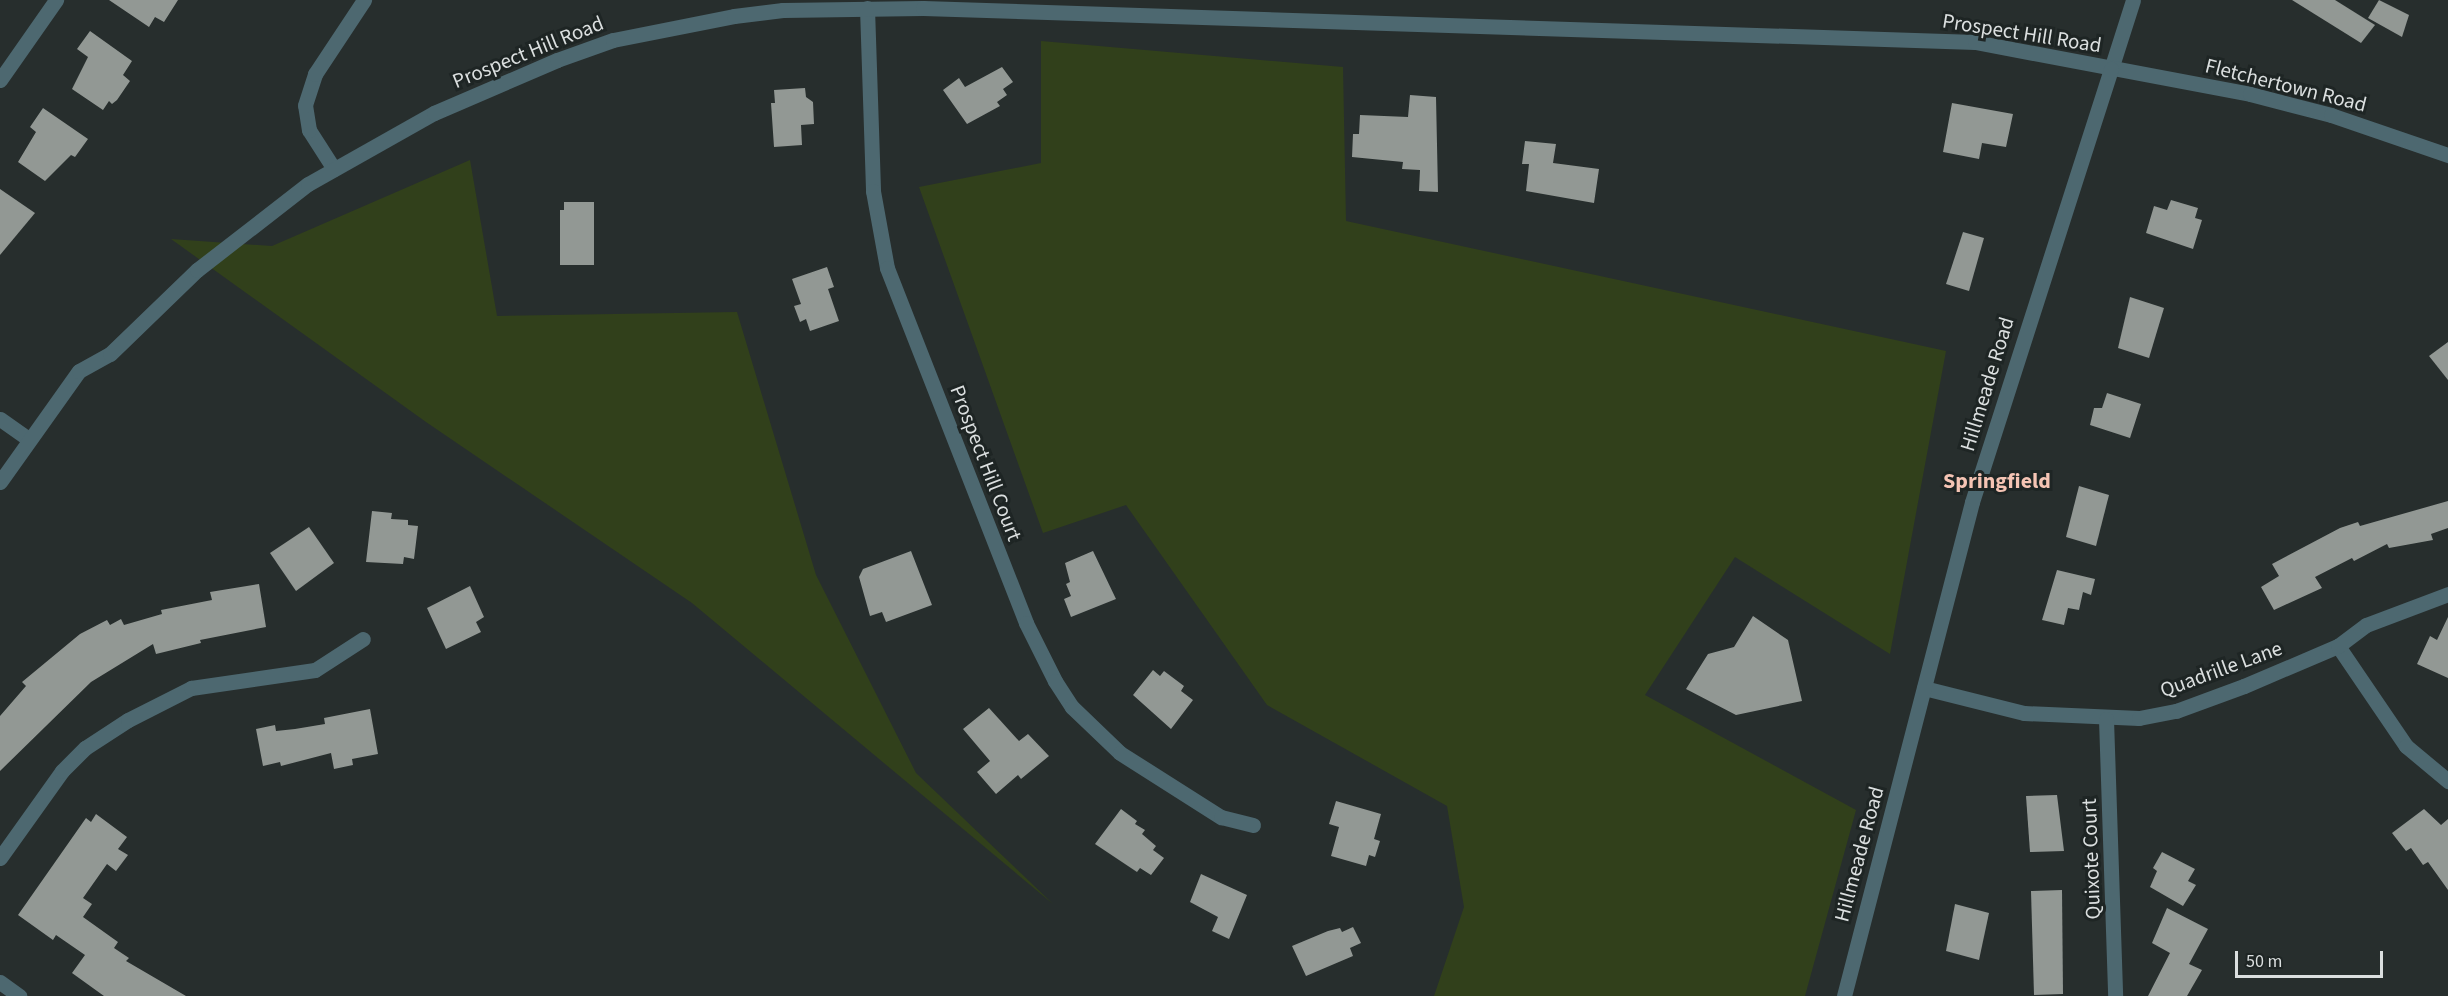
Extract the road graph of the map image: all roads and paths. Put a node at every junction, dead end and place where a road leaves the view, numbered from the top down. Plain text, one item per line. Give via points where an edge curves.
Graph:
1 (56, 0) edge
2 (364, 0) edge
3 (2133, 0) edge
4 (922, 4) edge
5 (867, 8) junction
6 (2112, 69) junction
7 (0, 80) edge
8 (2448, 155) edge
9 (334, 169) junction
10 (0, 419) edge
11 (29, 439) junction
12 (0, 482) edge
13 (2448, 594) edge
14 (363, 639) dead end
15 (2338, 646) junction
16 (1924, 688) junction
17 (2106, 719) junction
18 (2448, 781) edge
19 (1253, 825) dead end
20 (0, 858) edge
21 (0, 982) edge
22 (19, 996) edge
23 (1845, 996) edge
24 (2115, 996) edge

1 - 7 street
2 - 9 street via 315,74 305,105 309,130
3 - 6 street, Hillmeade Road
4 - 5 street, Prospect Hill Road
4 - 6 street, Prospect Hill Road via 1907,38 1975,42
5 - 9 street, Prospect Hill Road via 783,10 673,25 613,40 492,86 384,138
5 - 19 street, Prospect Hill Court via 873,191 887,268 1026,623 1072,707 1120,753 1221,817
6 - 8 street, Fletchertown Road via 2250,94 2331,115
6 - 16 street, Hillmeade Road via 1972,502
9 - 11 street, Prospect Hill Road via 260,219 197,270 110,354 79,371
10 - 11 street
11 - 12 street, Prospect Hill Road
13 - 15 street, Quadrille Lane via 2366,625
14 - 20 street via 315,670 191,688 128,720 85,748 62,771
15 - 17 street, Quadrille Lane via 2176,711
15 - 18 street via 2406,746
16 - 17 street, Quadrille Lane via 2024,713
16 - 23 street, Hillmeade Road
17 - 24 street, Quixote Court
21 - 22 street

